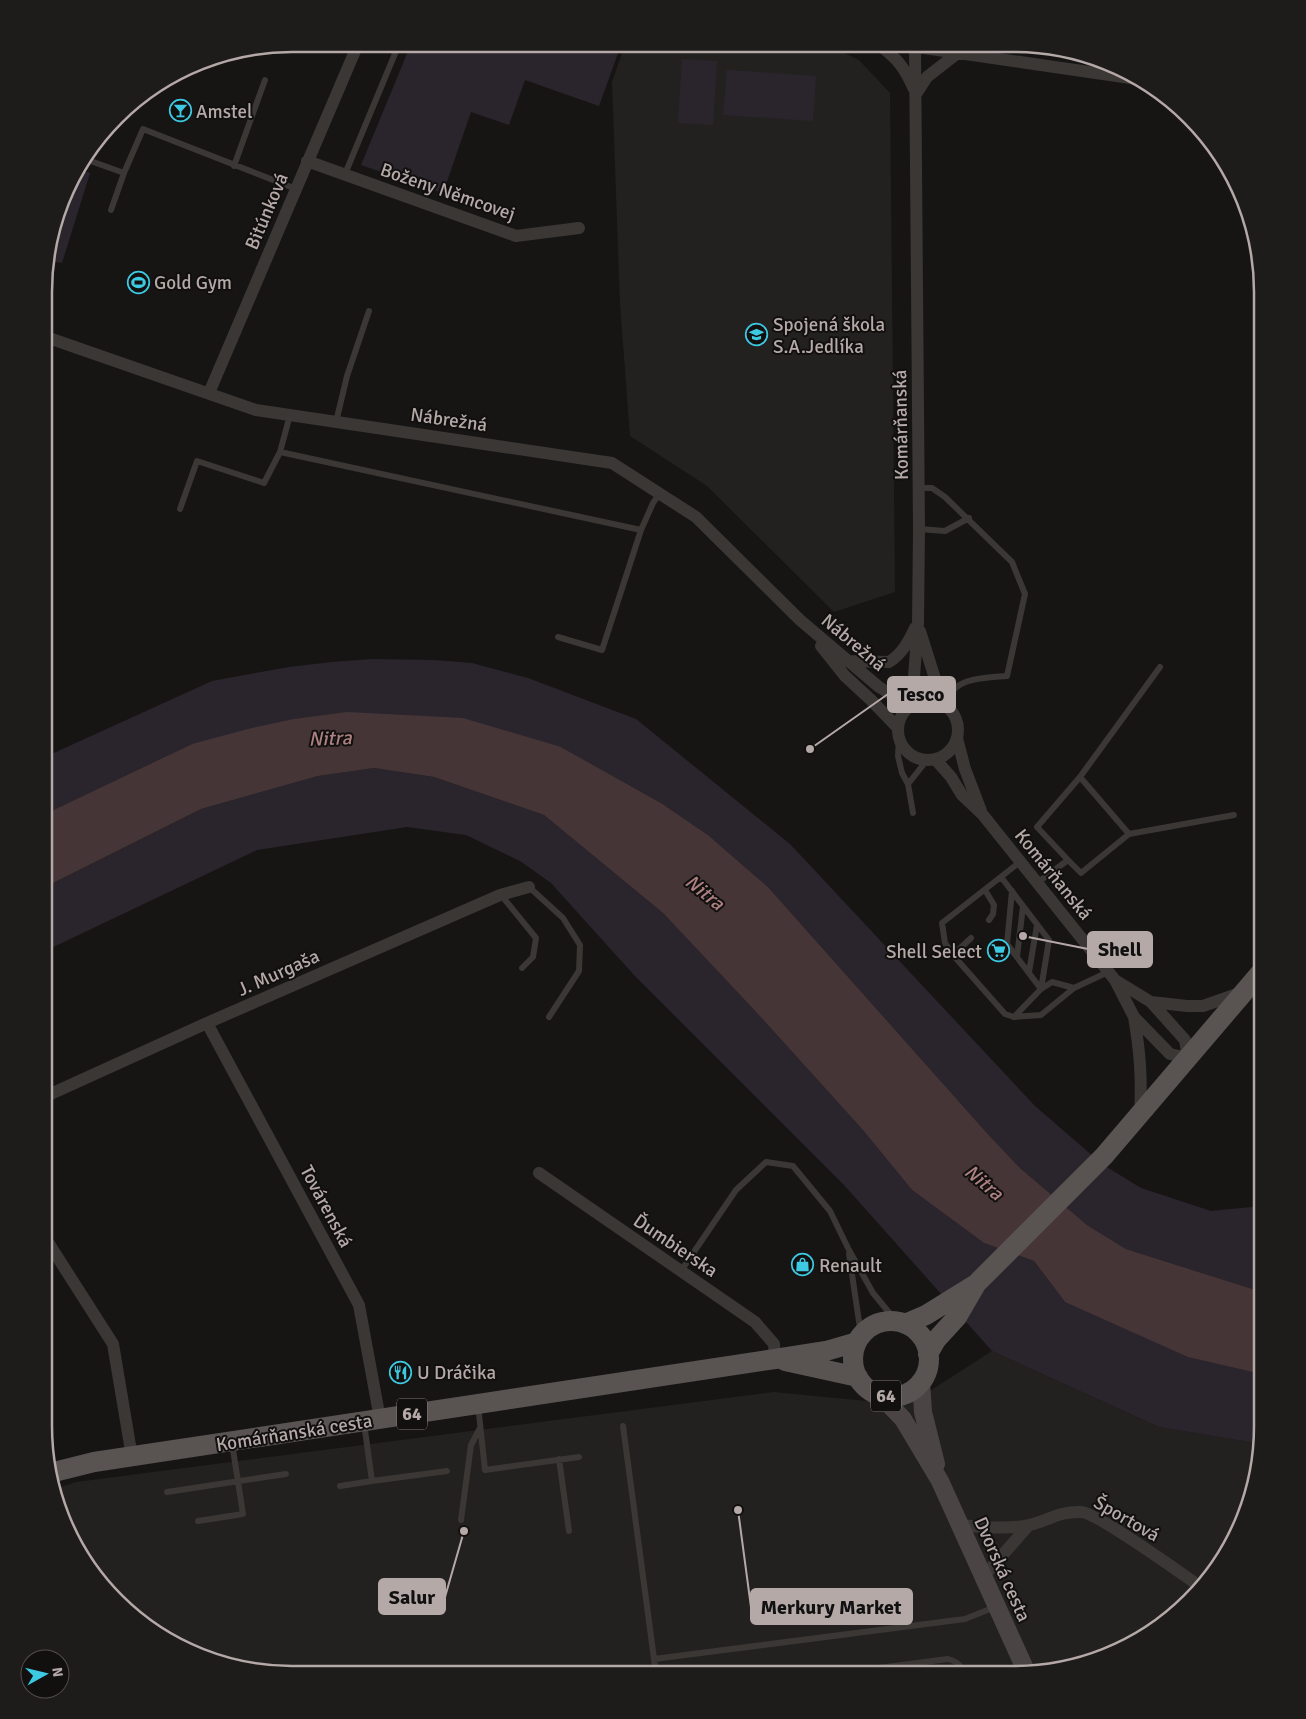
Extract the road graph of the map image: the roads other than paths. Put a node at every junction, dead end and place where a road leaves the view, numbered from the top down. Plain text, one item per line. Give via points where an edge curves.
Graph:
1 (355, 52) edge
2 (396, 52) edge
3 (887, 52) edge
4 (913, 52) edge
5 (952, 52) edge
6 (973, 52) edge
7 (1117, 76) edge
8 (265, 80) dead end
9 (916, 94) junction
10 (92, 161) edge
11 (308, 161) junction
12 (234, 166) junction
13 (124, 173) junction
14 (345, 174) junction
15 (296, 189) junction
16 (111, 210) dead end
17 (579, 228) dead end
18 (369, 311) dead end
19 (52, 339) edge
20 (209, 393) junction
21 (290, 415) junction
22 (336, 422) junction
23 (280, 452) junction
24 (920, 488) junction
25 (660, 493) junction
26 (180, 509) dead end
27 (968, 518) junction
28 (920, 529) junction
29 (641, 530) junction
30 (800, 620) junction
31 (918, 623) junction
32 (558, 637) dead end
33 (847, 661) junction
34 (1160, 667) dead end
35 (911, 705) junction
36 (946, 706) junction
37 (898, 733) junction
38 (957, 738) junction
39 (931, 760) junction
40 (1080, 777) junction
41 (908, 784) junction
42 (913, 813) dead end
43 (983, 815) junction
44 (1234, 815) dead end
45 (1129, 834) junction
46 (1068, 860) junction
47 (1020, 862) junction
48 (1001, 877) junction
49 (1037, 883) junction
50 (529, 887) joint
51 (985, 890) junction
52 (1012, 891) junction
53 (500, 894) junction
54 (1023, 906) junction
55 (989, 920) dead end
56 (1037, 925) junction
57 (970, 938) dead end
58 (954, 955) junction
59 (1017, 957) junction
60 (522, 968) dead end
61 (1029, 972) junction
62 (1112, 976) junction
63 (1254, 982) edge
64 (1074, 988) junction
65 (1041, 989) junction
66 (1247, 990) junction
67 (1151, 1002) junction
68 (548, 1017) dead end
69 (1014, 1017) junction
70 (1134, 1017) junction
71 (207, 1023) junction
72 (1188, 1058) junction
73 (52, 1093) edge
74 (1140, 1114) junction
75 (539, 1173) dead end
76 (52, 1249) edge
77 (849, 1250) junction
78 (682, 1271) junction
79 (976, 1284) junction
80 (900, 1322) junction
81 (859, 1339) junction
82 (928, 1354) junction
83 (775, 1359) junction
84 (858, 1377) junction
85 (921, 1381) junction
86 (880, 1395) junction
87 (478, 1404) junction
88 (372, 1420) junction
89 (623, 1426) dead end
90 (480, 1427) junction
91 (232, 1442) junction
92 (580, 1456) dead end
93 (132, 1457) junction
94 (559, 1459) junction
95 (447, 1471) dead end
96 (57, 1472) edge
97 (286, 1474) dead end
98 (238, 1481) junction
99 (372, 1481) junction
100 (940, 1481) junction
101 (340, 1486) dead end
102 (167, 1492) dead end
103 (461, 1520) dead end
104 (198, 1521) dead end
105 (960, 1524) junction
106 (1028, 1526) junction
107 (569, 1532) dead end
108 (983, 1577) junction
109 (1196, 1583) edge
110 (996, 1607) junction
111 (654, 1659) junction
112 (655, 1666) edge
113 (894, 1666) edge
114 (961, 1666) edge
115 (1023, 1666) edge

1 - 11 street, Bitúnková
2 - 14 lane
3 - 9 street via 905,69
4 - 9 street, Komárňanská
5 - 9 street
6 - 7 street
8 - 12 lane
9 - 24 street, Komárňanská
10 - 13 lane
11 - 14 street, Boženy Němcovej
11 - 15 street, Bitúnková
12 - 13 lane via 143,129
12 - 15 lane
13 - 16 lane
14 - 17 street, Boženy Němcovej via 516,236
15 - 20 street, Bitúnková
18 - 22 lane via 347,376
19 - 20 street, Nábrežná
20 - 21 street, Nábrežná via 256,410
21 - 22 street, Nábrežná
21 - 23 lane
22 - 25 street, Nábrežná via 612,463
23 - 26 lane via 264,483 197,461
23 - 29 lane
24 - 27 lane via 932,488
24 - 28 street, Komárňanská
25 - 29 lane
25 - 30 street, Nábrežná via 696,517
27 - 28 lane via 945,531
27 - 36 lane via 1012,562 1025,594 1007,676 959,684 952,690
28 - 31 street, Komárňanská
29 - 32 lane via 602,650
30 - 33 street, Nábrežná
30 - 37 street, Nábrežná via 845,676 872,700
31 - 33 street via 906,646 889,662
31 - 35 street, Komárňanská
31 - 36 street, Komárňanská
33 - 35 street, Nábrežná via 879,688
34 - 40 lane
35 - 36 street via 927,700
35 - 37 street, Komárňanská via 899,720
36 - 38 street, Komárňanská via 957,722
37 - 39 street, Komárňanská via 909,754
37 - 41 lane via 898,756
38 - 39 street via 949,752
38 - 43 street, Komárňanská
39 - 41 lane
39 - 43 street, Komárňanská via 951,777 962,795
40 - 45 lane
40 - 46 lane via 1036,827
41 - 42 lane
43 - 47 street, Komárňanská
44 - 45 lane
45 - 46 lane via 1081,873
46 - 49 lane
47 - 48 lane
47 - 49 street, Komárňanská
48 - 51 lane
48 - 52 lane
49 - 62 street, Komárňanská
50 - 53 street, J. Murgaša
50 - 68 lane via 563,918 580,945 579,971
51 - 55 lane via 994,905
51 - 58 lane via 942,923 945,943
52 - 54 lane
52 - 59 lane via 1007,944
53 - 60 lane via 536,938 533,956
53 - 71 street, J. Murgaša
54 - 56 lane
54 - 59 lane
56 - 61 lane
56 - 65 lane via 1049,940
57 - 58 lane
58 - 69 lane via 1005,1014
59 - 61 lane
61 - 65 lane
62 - 64 lane
62 - 67 street
62 - 70 street
63 - 66 main road, 64
64 - 65 lane via 1052,982
64 - 69 lane via 1041,1015
65 - 69 lane
66 - 67 street via 1203,1006
66 - 72 main road, 64
67 - 72 street via 1185,1040
70 - 72 street via 1170,1054
70 - 74 street via 1141,1056
71 - 73 street, J. Murgaša
71 - 88 street, Továrenská via 359,1305
72 - 74 main road, 64
74 - 79 main road, 64 via 1104,1156
75 - 78 street, Ďumbierska
76 - 93 street via 113,1344
77 - 78 lane via 830,1211 793,1166 766,1162 736,1190
77 - 80 lane via 873,1293
77 - 81 lane
78 - 83 street, Ďumbierska via 755,1322 774,1344
79 - 80 main road, 64 via 926,1315
79 - 82 main road, 64 via 957,1318 936,1340
80 - 81 main road, 64 via 877,1323
80 - 82 main road via 917,1331
81 - 83 main road, Komárňanská cesta / 64 via 826,1351
81 - 84 main road, 64 via 853,1356
82 - 85 main road, 64
83 - 84 main road, Komárňanská cesta / 64
83 - 87 main road, Komárňanská cesta / 64
84 - 86 main road, 64 via 865,1386
85 - 86 main road, 64 via 903,1394
85 - 100 street, Dvorská cesta via 923,1412
86 - 100 street, Dvorská cesta via 903,1419
87 - 88 main road, Komárňanská cesta / 64
87 - 90 lane
88 - 91 main road, Komárňanská cesta / 64
88 - 99 lane
89 - 111 lane
90 - 94 lane via 486,1470
90 - 103 lane via 471,1445
91 - 93 main road, Komárňanská cesta / 64
91 - 98 lane
92 - 94 lane
93 - 96 main road, Komárňanská cesta / 64 via 94,1462
94 - 107 lane
95 - 99 lane
97 - 98 lane
98 - 102 lane
98 - 104 lane via 243,1514
99 - 101 lane
100 - 105 street, Dvorská cesta
105 - 106 street, Športová via 981,1528
105 - 108 street, Dvorská cesta
106 - 108 street, Športová
106 - 109 street, Športová via 1057,1514 1082,1512 1103,1522
108 - 110 street, Dvorská cesta
110 - 111 lane via 966,1619
110 - 115 street, Dvorská cesta
111 - 112 lane
113 - 114 lane via 948,1659

